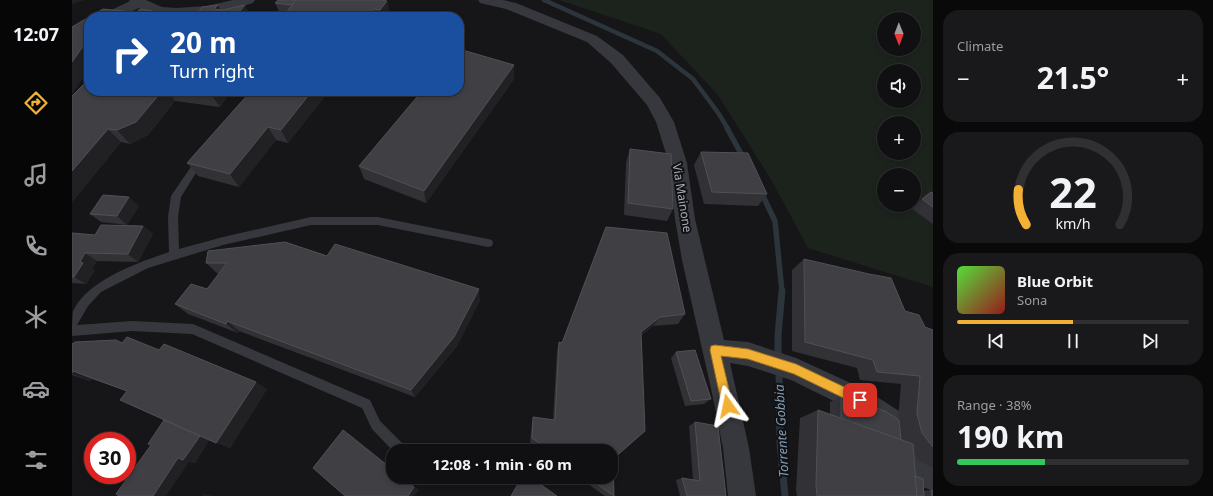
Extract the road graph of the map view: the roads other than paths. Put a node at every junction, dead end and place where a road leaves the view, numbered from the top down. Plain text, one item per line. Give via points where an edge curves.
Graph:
1 (248, 0) edge
2 (485, 0) edge
3 (138, 1) edge
4 (117, 12) edge
5 (206, 152) edge
6 (488, 243) dead end
7 (174, 255) junction
8 (72, 322) edge
9 (72, 331) edge
10 (715, 350) junction
11 (395, 444) edge
12 (933, 477) edge
13 (742, 496) edge

1 - 3 street via 217,9 184,12 152,8
2 - 10 street, Via Mainone via 511,6 592,39 617,59 654,102 665,122 678,164 693,260
3 - 4 street
5 - 7 lane via 176,196 173,217
6 - 7 lane via 378,221 311,221
7 - 8 lane via 145,265 97,289
9 - 11 lane via 95,327 166,326 193,329 366,404 376,425
10 - 12 street via 748,354 796,370 860,400 890,420 901,453 909,467
10 - 13 street, Via Mainone via 736,448

